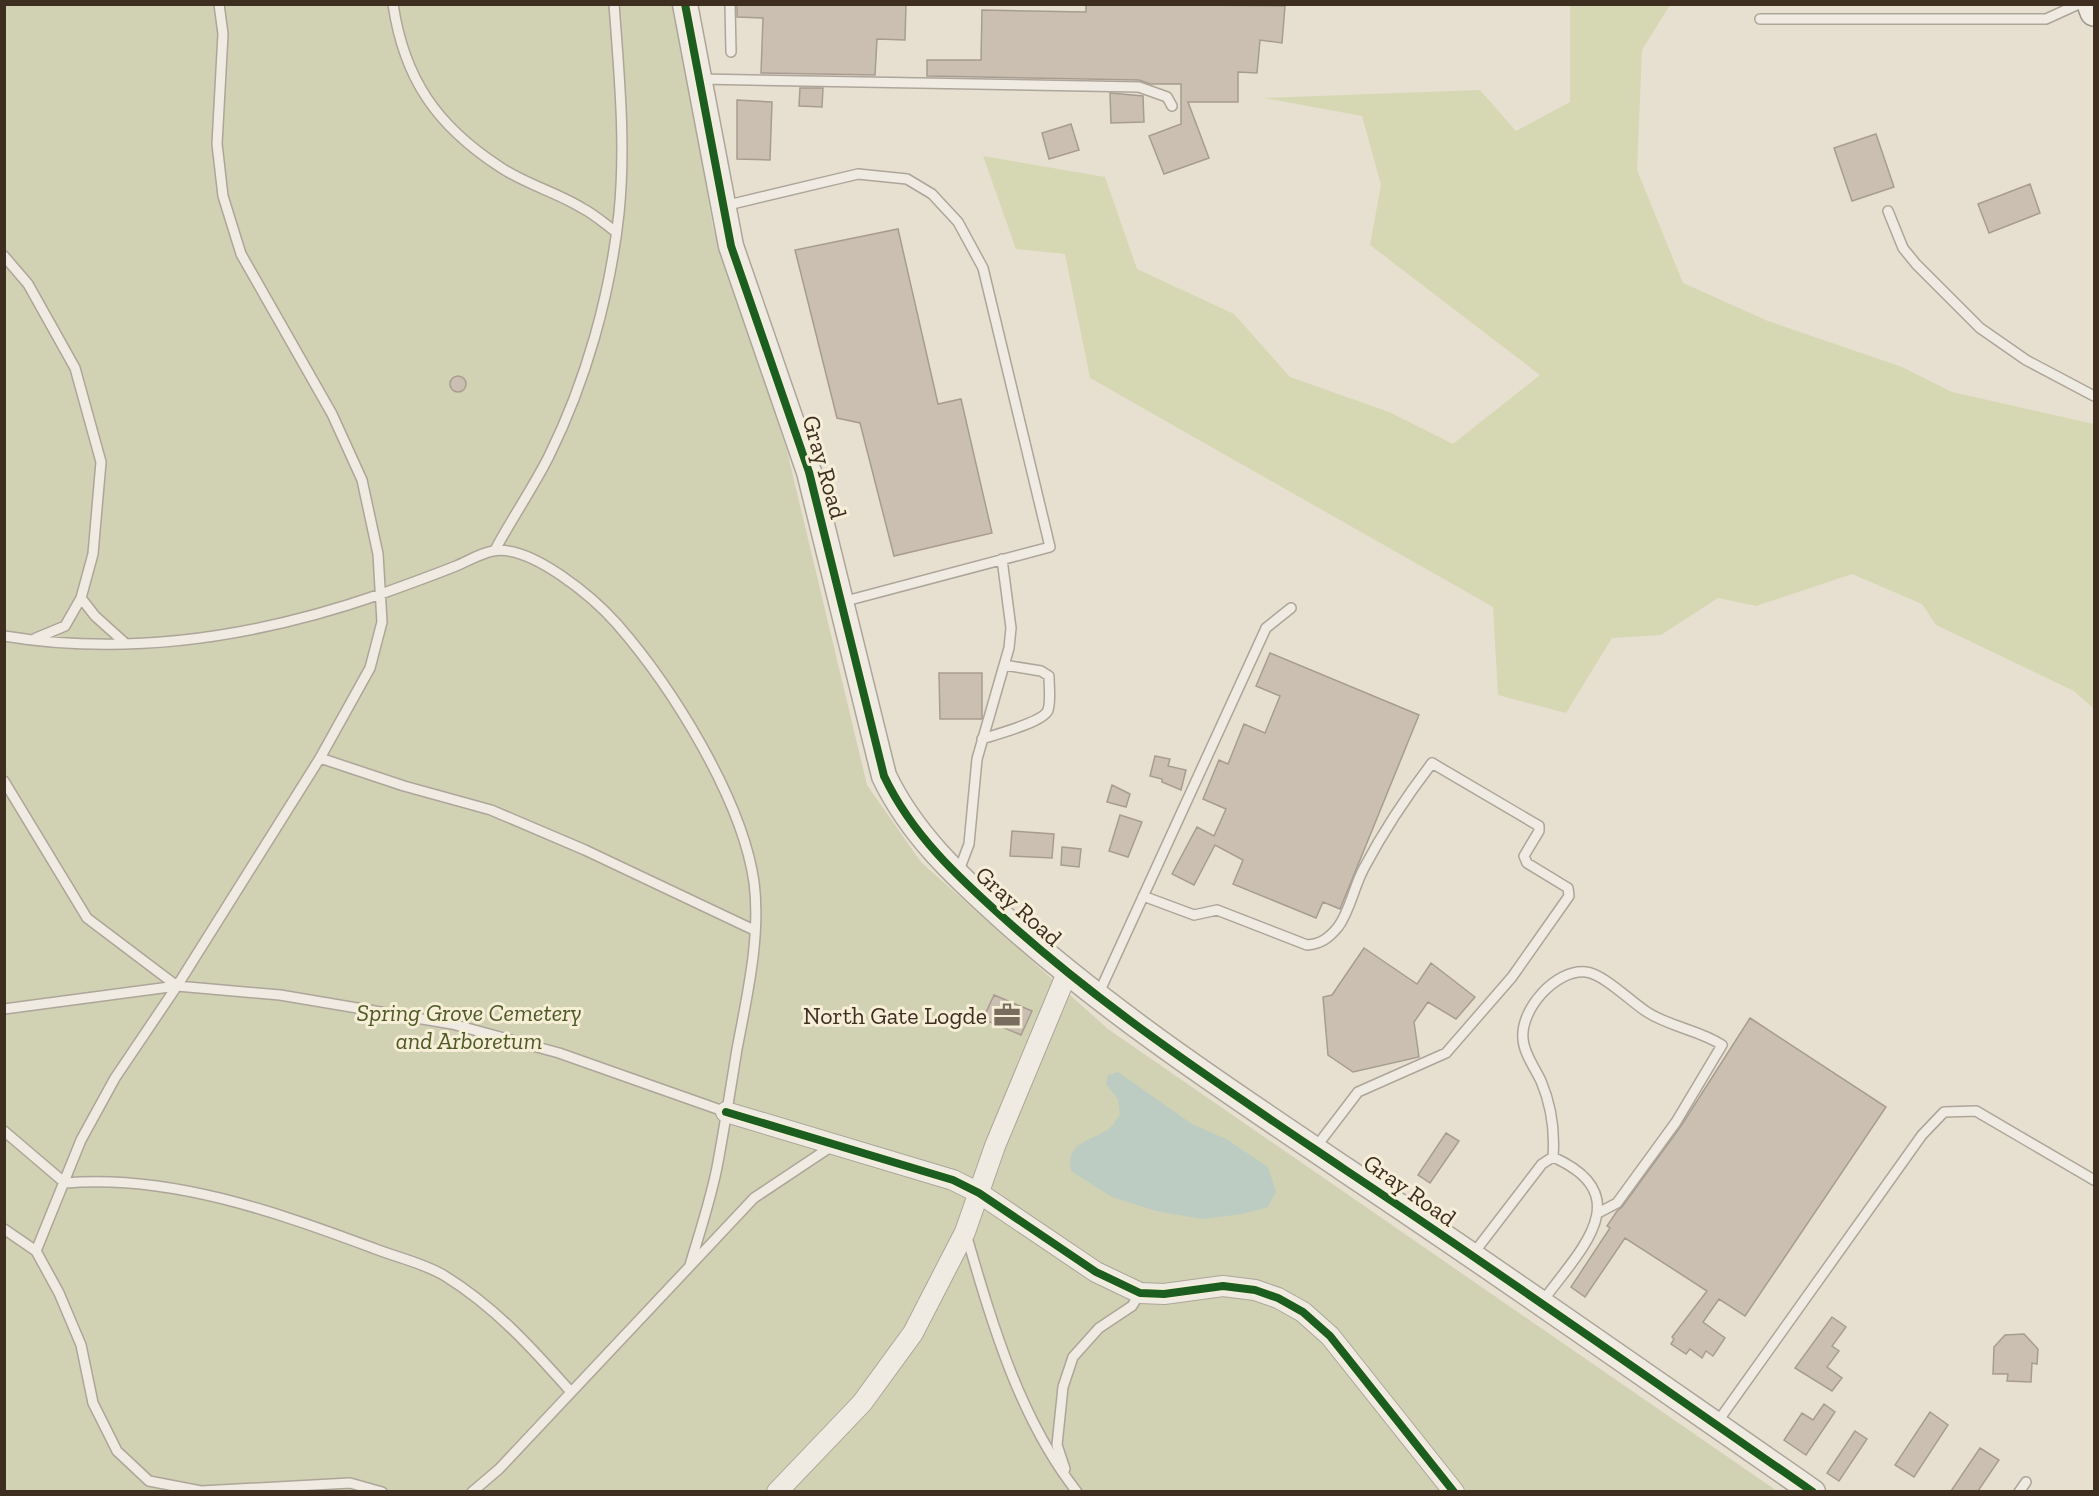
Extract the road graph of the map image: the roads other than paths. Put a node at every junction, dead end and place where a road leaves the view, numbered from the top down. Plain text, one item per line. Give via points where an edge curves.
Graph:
1 (219, 4) edge
2 (393, 4) edge
3 (614, 4) edge
4 (685, 4) edge
5 (730, 4) edge
6 (2079, 4) edge
7 (2091, 4) edge
8 (2094, 12) edge
9 (1760, 19) dead end
10 (731, 52) dead end
11 (697, 79) junction
12 (1172, 106) dead end
13 (722, 207) junction
14 (1888, 211) dead end
15 (616, 232) junction
16 (4, 256) edge
17 (2094, 396) edge
18 (495, 550) junction
19 (1002, 559) junction
20 (381, 594) junction
21 (81, 598) junction
22 (842, 602) junction
23 (1291, 608) dead end
24 (4, 636) edge
25 (31, 640) junction
26 (125, 644) junction
27 (1004, 665) junction
28 (982, 739) junction
29 (320, 758) junction
30 (4, 781) edge
31 (957, 876) junction
32 (1143, 896) junction
33 (754, 930) junction
34 (1067, 973) junction
35 (177, 986) junction
36 (1096, 997) junction
37 (4, 1010) edge
38 (726, 1112) junction
39 (4, 1131) edge
40 (832, 1146) junction
41 (1314, 1149) junction
42 (1553, 1157) junction
43 (2094, 1180) edge
44 (65, 1183) junction
45 (979, 1193) junction
46 (1598, 1213) junction
47 (4, 1229) edge
48 (965, 1233) junction
49 (36, 1251) junction
50 (1471, 1256) junction
51 (690, 1265) junction
52 (1140, 1293) junction
53 (1541, 1304) junction
54 (571, 1392) junction
55 (1716, 1424) junction
56 (1070, 1482) junction
57 (2026, 1482) dead end
58 (382, 1491) edge
59 (472, 1491) edge
60 (777, 1491) edge
61 (1077, 1491) edge
62 (1454, 1491) edge
63 (1813, 1491) edge
64 (2019, 1491) edge

1 - 20 lane via 224,34 217,144 224,196 242,254 332,414 362,480 378,554
2 - 15 lane via 396,28 416,86 451,130 501,168 583,208
3 - 15 lane via 621,104
4 - 11 street, Gray Road
5 - 10 lane
6 - 9 lane via 2046,19
7 - 8 main road
11 - 12 lane via 1139,87 1167,97
11 - 13 street, Gray Road
13 - 19 lane via 858,174 879,174 907,179 932,194 958,222 983,268 1050,547
13 - 22 street, Gray Road via 731,246 808,472
14 - 17 lane via 1903,248 1980,328 2026,360
15 - 18 lane via 603,304 579,386 549,456
16 - 21 lane via 28,284 75,368 101,462 93,554
18 - 20 lane
18 - 33 lane via 519,554 553,570 597,602 627,636 684,716 728,794 746,844 754,884
19 - 22 lane
19 - 27 lane via 1011,628
20 - 26 lane via 285,624 211,638
20 - 29 lane via 382,622 370,668
21 - 25 lane via 65,626
21 - 26 lane
22 - 31 street, Gray Road via 884,776 925,842
23 - 32 lane via 1266,628
24 - 25 lane
25 - 26 lane
27 - 28 lane
27 - 28 lane via 1050,676 1048,710 1045,716 1027,724
28 - 31 lane via 969,844
29 - 33 lane via 491,810
29 - 35 lane
30 - 35 lane via 87,918
31 - 34 street, Gray Road
32 - 36 lane
32 - 41 lane via 1194,915 1217,910 1307,945 1317,944 1339,925 1362,870 1396,810 1432,764 1539,826 1524,856 1527,863 1568,888 1569,896 1512,977 1446,1053 1358,1092
33 - 38 lane
34 - 36 street, Gray Road
34 - 45 street
35 - 37 lane
35 - 38 lane via 280,994 452,1024 559,1053
35 - 44 lane via 115,1078 81,1140
36 - 41 street, Gray Road
38 - 40 street
38 - 51 lane via 718,1164
39 - 44 lane
40 - 45 street via 953,1180
40 - 51 lane via 754,1198
41 - 50 street, Gray Road
42 - 46 lane via 1585,1176 1596,1194
42 - 46 lane via 1553,1115 1522,1035 1529,1012 1548,987 1563,976 1588,972 1649,1014 1709,1036 1722,1045 1676,1122 1617,1203
42 - 50 lane via 1542,1164
43 - 55 lane via 1976,1111 1944,1112 1922,1135
44 - 49 lane
44 - 54 lane via 91,1180 145,1185 239,1202 442,1275 497,1312
45 - 48 street
45 - 52 street via 1096,1272
46 - 53 lane via 1595,1228
47 - 49 lane
48 - 56 lane via 991,1321 1037,1432
48 - 60 street via 913,1333 862,1403
49 - 58 lane via 81,1345 93,1403 117,1451 149,1481 201,1491 350,1483
50 - 53 street, Gray Road
51 - 54 lane
52 - 56 lane via 1132,1306 1099,1328 1073,1357 1063,1387 1058,1445
52 - 62 street via 1164,1294 1223,1286 1255,1290 1303,1312 1330,1336
53 - 55 street, Gray Road
54 - 59 lane via 499,1469
55 - 63 street, Gray Road
56 - 61 lane
57 - 64 lane

